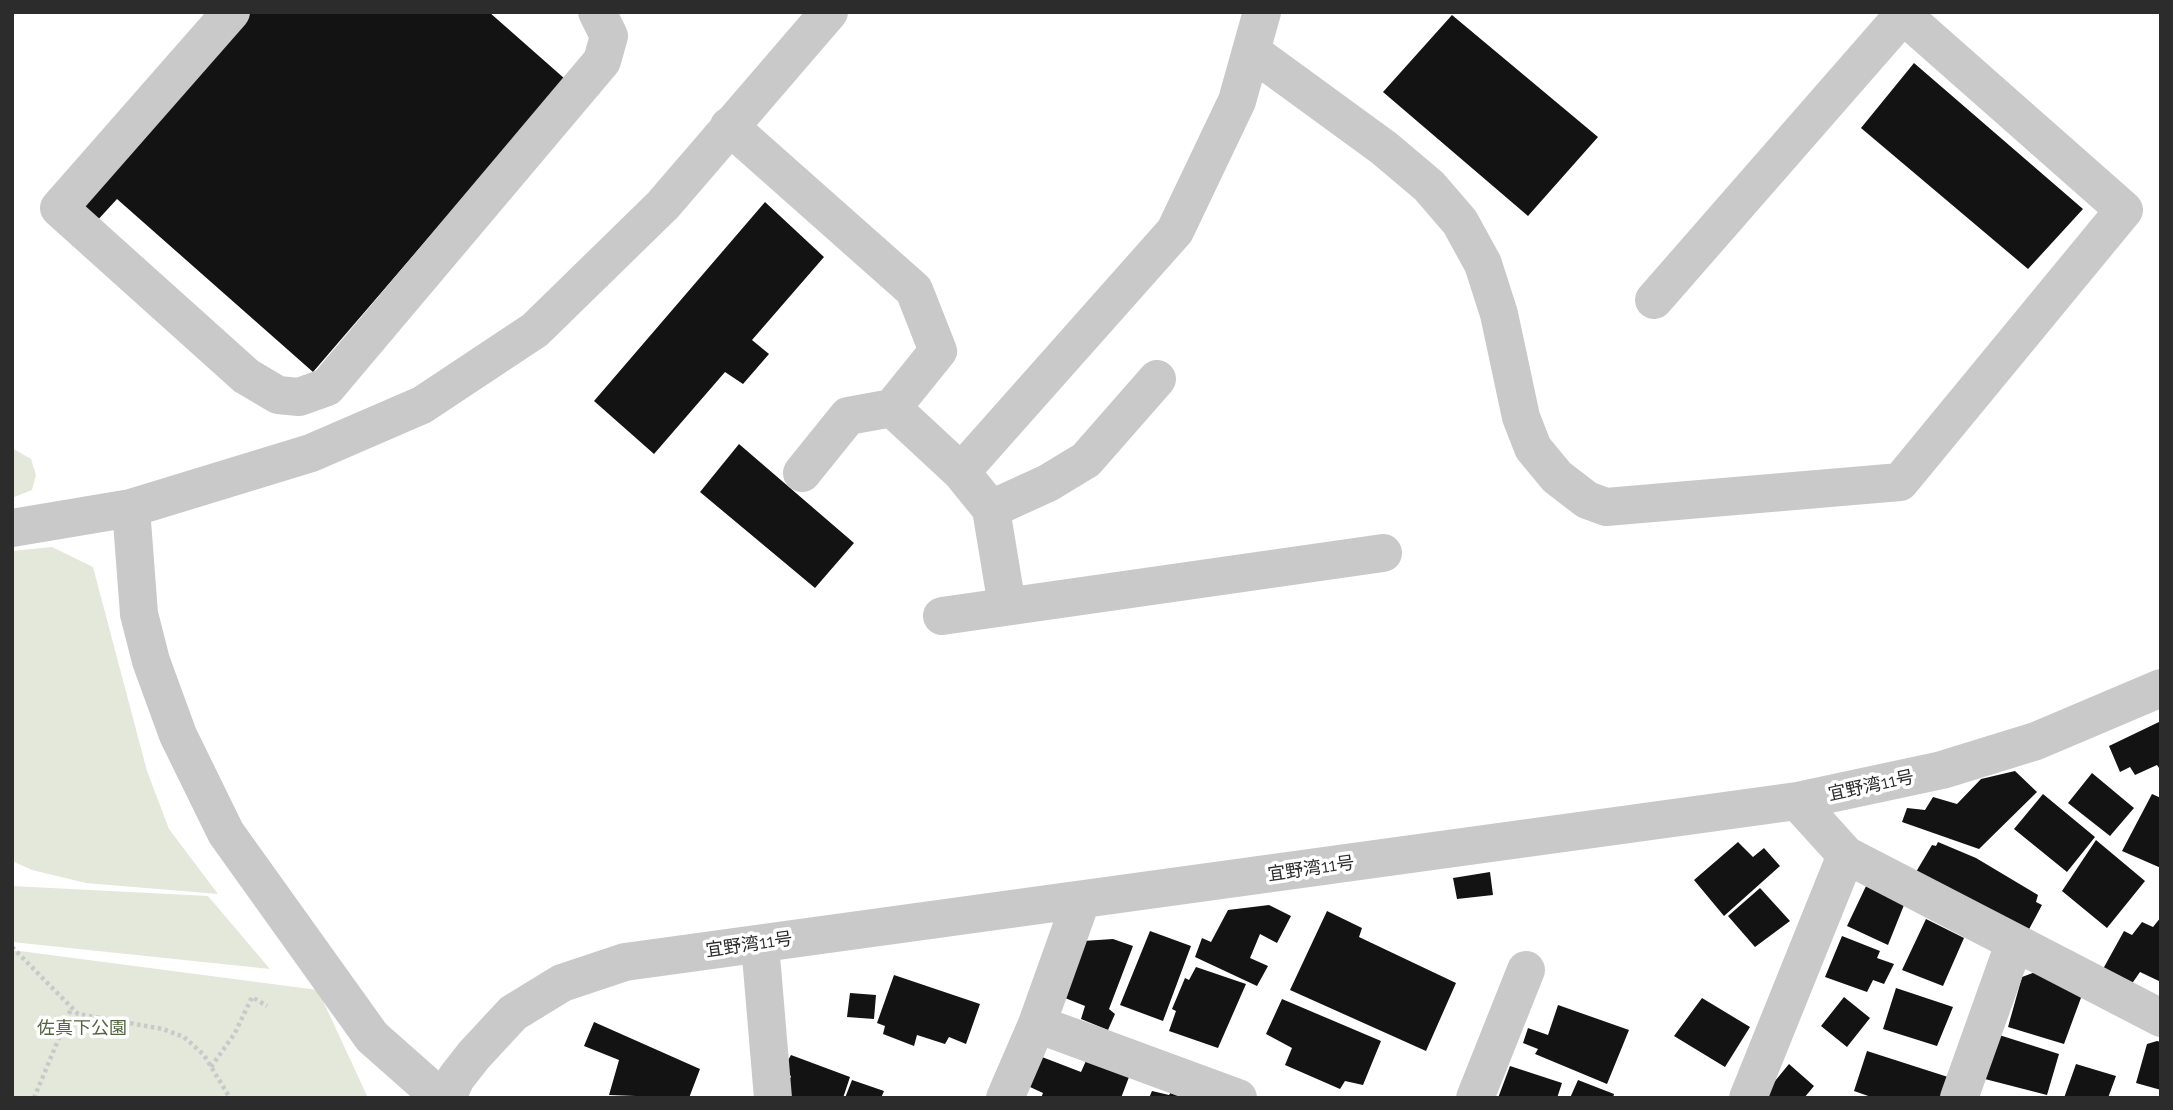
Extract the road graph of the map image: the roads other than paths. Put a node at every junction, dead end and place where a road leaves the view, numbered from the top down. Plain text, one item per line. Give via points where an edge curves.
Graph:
1 (230, 12) edge
2 (597, 12) edge
3 (829, 12) edge
4 (1262, 12) edge
5 (1251, 51) junction
6 (729, 125) junction
7 (1654, 300) dead end
8 (1157, 379) dead end
9 (892, 408) junction
10 (961, 472) junction
11 (802, 473) dead end
12 (131, 508) junction
13 (991, 509) junction
14 (12, 528) edge
15 (1383, 553) dead end
16 (1007, 606) junction
17 (942, 616) dead end
18 (2161, 688) edge
19 (1797, 802) junction
20 (1846, 855) junction
21 (1081, 901) junction
22 (760, 944) junction
23 (2014, 944) junction
24 (1526, 970) dead end
25 (2161, 1018) edge
26 (1037, 1024) junction
27 (441, 1098) edge
28 (447, 1098) edge
29 (773, 1098) edge
30 (1005, 1098) edge
31 (1238, 1098) edge
32 (1475, 1098) edge
33 (1748, 1098) edge
34 (1959, 1098) edge

1 - 2 street via 59,208 246,376 278,396 299,397 327,387 602,61 609,36
3 - 6 street
4 - 5 street
5 - 7 street via 1384,148 1429,186 1460,222 1483,264 1521,417 1534,448 1557,477 1587,500 1605,507 1900,482 2124,210 1903,15
5 - 10 street via 1237,101 1175,230
6 - 9 street via 914,290 938,351
6 - 12 street via 663,205 536,330 422,405 311,453
8 - 13 street via 1086,460
9 - 10 street
9 - 11 street via 848,416
10 - 13 street
12 - 14 street
12 - 27 street via 139,614 150,661 178,735 226,833 372,1037
13 - 16 street
15 - 16 street
16 - 17 street
18 - 19 street, 宜野湾11号 via 2086,721 1942,770
19 - 20 street
19 - 21 street, 宜野湾11号
20 - 23 street
20 - 33 street
21 - 22 street, 宜野湾11号
21 - 26 street
22 - 28 street, 宜野湾11号 via 625,962 562,983 513,1013 456,1078
22 - 29 street
23 - 25 street
23 - 34 street
24 - 32 street
26 - 30 street
26 - 31 street

